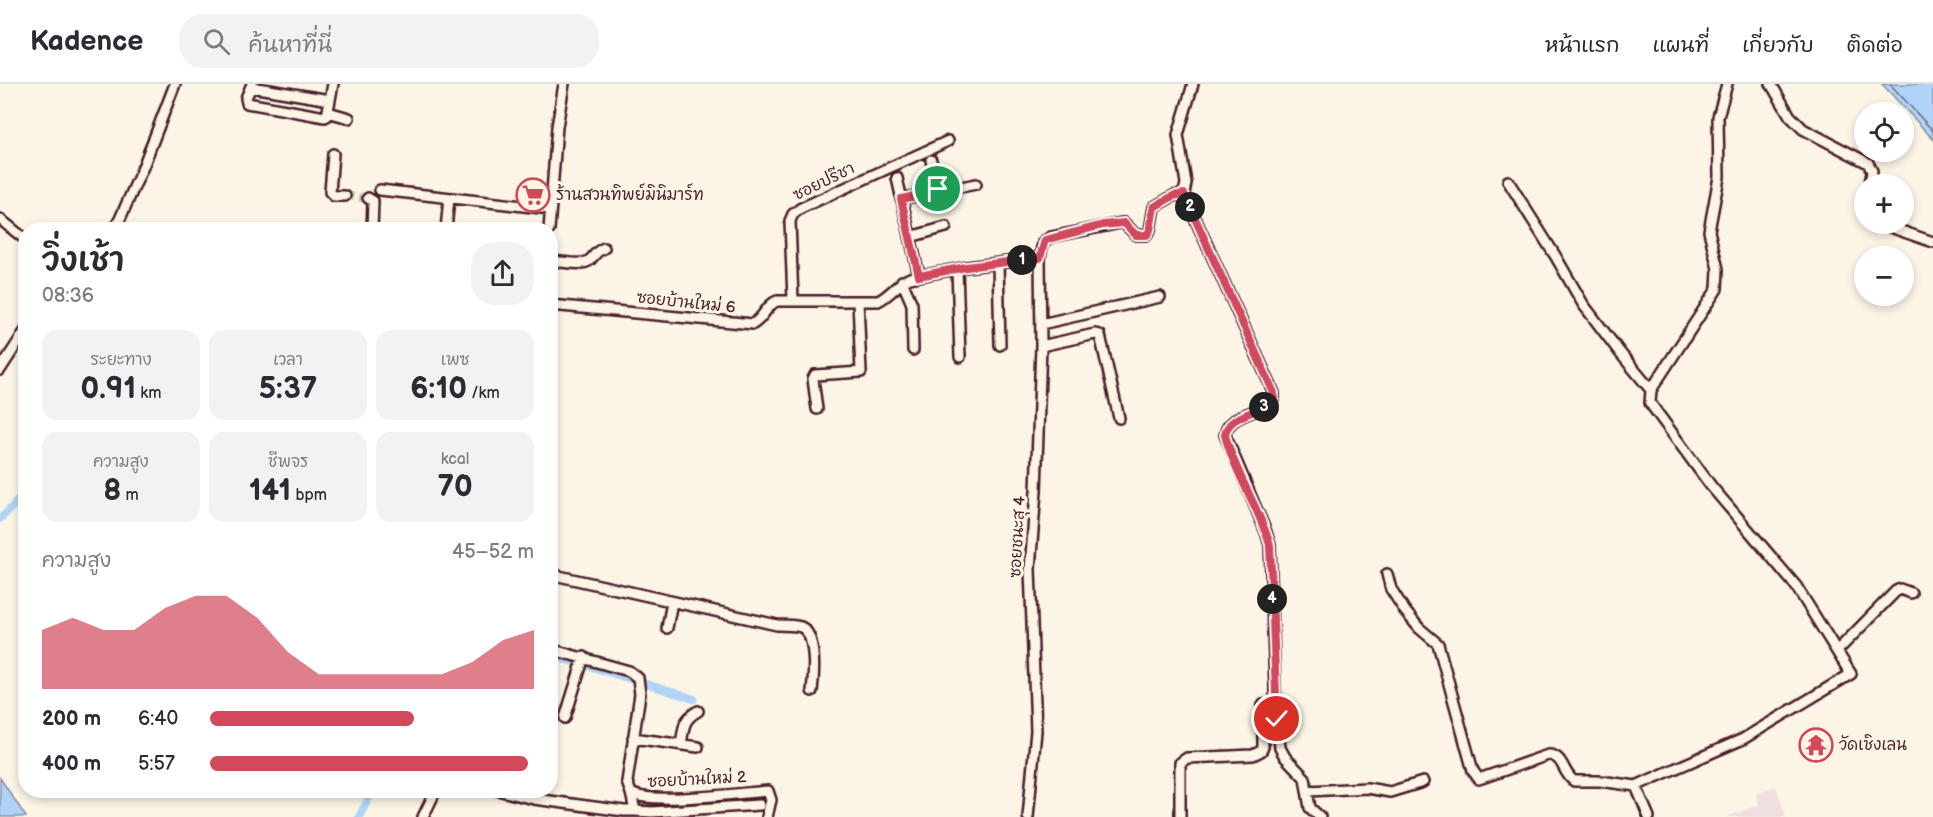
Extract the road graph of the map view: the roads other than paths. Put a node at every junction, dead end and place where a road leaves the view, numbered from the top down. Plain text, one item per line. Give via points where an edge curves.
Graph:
1 (175, 84) edge
2 (333, 84) edge
3 (564, 84) edge
4 (1193, 84) edge
5 (1727, 84) edge
6 (252, 85) edge
7 (1774, 86) edge
8 (330, 100) junction
9 (328, 112) junction
10 (349, 118) dead end
11 (948, 141) dead end
12 (333, 154) dead end
13 (931, 160) dead end
14 (1872, 174) edge
15 (897, 178) dead end
16 (1508, 181) dead end
17 (975, 184) dead end
18 (380, 190) dead end
19 (938, 191) junction
20 (1184, 194) junction
21 (345, 196) dead end
22 (368, 198) dead end
23 (449, 198) junction
24 (901, 199) junction
25 (550, 209) junction
26 (0, 219) edge
27 (118, 222) edge
28 (372, 222) edge
29 (447, 222) edge
30 (549, 222) edge
31 (946, 227) dead end
32 (18, 234) edge
33 (1910, 234) edge
34 (910, 237) junction
35 (1933, 242) edge
36 (604, 248) dead end
37 (1040, 258) junction
38 (558, 261) edge
39 (998, 263) junction
40 (957, 269) junction
41 (919, 276) junction
42 (902, 281) junction
43 (1160, 297) dead end
44 (794, 300) junction
45 (858, 301) junction
46 (558, 306) edge
47 (1041, 324) junction
48 (18, 342) edge
49 (1000, 345) dead end
50 (1041, 346) junction
51 (913, 350) dead end
52 (960, 357) dead end
53 (0, 370) edge
54 (1651, 390) junction
55 (817, 409) dead end
56 (1119, 418) dead end
57 (1387, 574) dead end
58 (558, 576) edge
59 (1911, 593) dead end
60 (672, 602) junction
61 (667, 628) dead end
62 (558, 651) edge
63 (1837, 651) junction
64 (584, 657) junction
65 (812, 691) dead end
66 (1263, 705) dead end
67 (698, 711) dead end
68 (565, 718) dead end
69 (633, 738) junction
70 (681, 745) junction
71 (698, 747) dead end
72 (1423, 782) dead end
73 (1636, 786) junction
74 (1308, 791) junction
75 (631, 793) junction
76 (432, 798) edge
77 (530, 798) edge
78 (760, 806) dead end
79 (635, 811) junction
80 (694, 813) edge
81 (623, 814) edge
82 (423, 817) edge
83 (767, 817) edge
84 (1028, 817) edge
85 (1180, 817) edge
86 (1320, 817) edge
87 (1648, 817) edge

1 - 27 street
2 - 8 street
3 - 25 street
4 - 20 street via 1178,135 1186,183
5 - 54 street via 1718,117 1719,177 1709,231 1718,269 1717,289
6 - 8 street
6 - 9 street via 245,102 250,104 325,117
7 - 14 street via 1790,116 1803,129 1868,163
8 - 9 street
9 - 10 street
11 - 44 street, ซอยปรีชา via 793,214 790,221
12 - 21 street via 330,192
13 - 19 street
15 - 24 street
16 - 54 street via 1583,304
17 - 19 street
18 - 23 street
19 - 24 street
20 - 37 street via 1154,207 1147,235 1136,235 1124,223 1103,225 1045,240
20 - 74 street via 1274,393 1269,404 1230,424 1225,435 1270,545 1280,748 1302,773
22 - 28 street via 373,201
23 - 25 street
23 - 29 street
24 - 34 street
25 - 30 street
26 - 32 street
31 - 34 street
33 - 35 street
34 - 41 street
36 - 38 street via 584,263
37 - 39 street, ซอยบ้านใหม่ 6
37 - 47 street, ซอยชนะสุ 4
39 - 40 street, ซอยบ้านใหม่ 6
39 - 49 street
40 - 41 street, ซอยบ้านใหม่ 6
40 - 52 street
41 - 42 street, ซอยบ้านใหม่ 6
42 - 45 street, ซอยบ้านใหม่ 6 via 883,299
42 - 51 street via 912,304
43 - 47 street
44 - 45 street, ซอยบ้านใหม่ 6
44 - 46 street, ซอยบ้านใหม่ 6 via 773,302 759,321 748,324
45 - 55 street via 861,372 815,375
47 - 50 street, ซอยชนะสุ 4
48 - 53 street
50 - 56 street via 1100,335
50 - 84 street, ซอยชนะสุ 4 via 1030,569 1036,731
54 - 63 street via 1652,408 1711,486 1796,586
57 - 73 street via 1405,611 1438,644 1477,778 1485,779 1554,754 1574,781
58 - 60 street
59 - 63 street via 1896,591
60 - 61 street
60 - 65 street via 804,629 814,662
62 - 64 street, ซอยบ้านใหม่ 2
63 - 73 street via 1851,674 1743,739
64 - 68 street
64 - 69 street, ซอยบ้านใหม่ 2 via 629,671 638,678 640,694
66 - 85 street via 1261,751 1253,755 1187,758 1180,764
67 - 70 street via 688,717
69 - 70 street
69 - 75 street, ซอยบ้านใหม่ 2 via 627,782
70 - 71 street
72 - 74 street via 1390,792 1367,788
73 - 87 street
74 - 86 street via 1310,807
75 - 79 street
75 - 83 street, ซอยบ้านใหม่ 2 via 641,797 698,797 768,791 771,800
76 - 82 street
77 - 81 street
78 - 80 street
79 - 80 street
79 - 81 street

